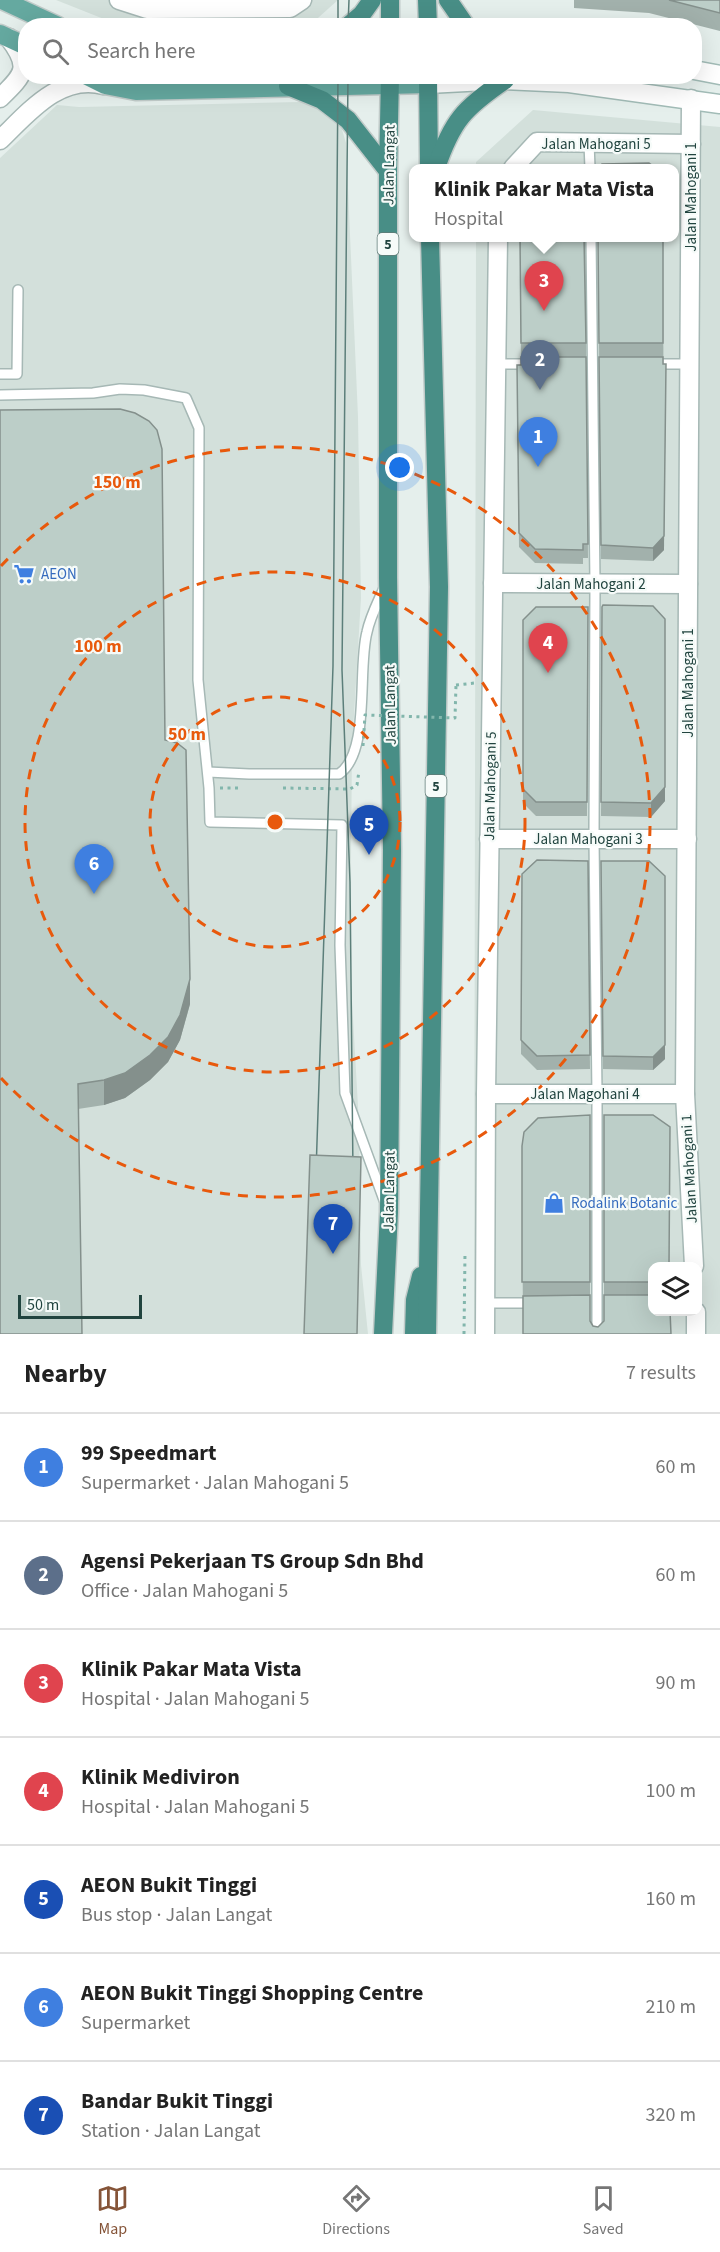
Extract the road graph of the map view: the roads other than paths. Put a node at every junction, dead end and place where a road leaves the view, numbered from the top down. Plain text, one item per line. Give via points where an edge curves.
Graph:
1 (2, 0) edge
2 (119, 0) edge
3 (372, 0) edge
4 (390, 0) edge
5 (427, 0) edge
6 (448, 0) edge
7 (296, 4) edge
8 (41, 18) edge
9 (357, 18) edge
10 (390, 18) edge
11 (428, 18) edge
12 (460, 18) edge
13 (4, 36) edge
14 (18, 42) edge
15 (18, 51) edge
16 (702, 72) edge
17 (720, 75) edge
18 (18, 78) edge
19 (78, 84) edge
20 (102, 84) edge
21 (322, 84) edge
22 (390, 84) edge
23 (428, 84) edge
24 (499, 84) edge
25 (577, 84) edge
26 (105, 85) joint
27 (288, 86) junction
28 (0, 98) edge
29 (691, 99) junction
30 (720, 104) edge
31 (0, 140) edge
32 (589, 143) junction
33 (691, 144) junction
34 (429, 164) edge
35 (438, 164) edge
36 (517, 164) edge
37 (590, 164) edge
38 (388, 171) junction
39 (430, 242) edge
40 (498, 242) edge
41 (591, 242) edge
42 (18, 290) dead end
43 (496, 364) junction
44 (539, 364) edge
45 (582, 364) edge
46 (592, 364) junction
47 (603, 364) edge
48 (646, 364) edge
49 (690, 364) junction
50 (0, 374) edge
51 (0, 394) edge
52 (388, 577) junction
53 (493, 584) junction
54 (595, 584) junction
55 (688, 584) junction
56 (208, 772) junction
57 (489, 839) junction
58 (594, 839) junction
59 (687, 839) junction
60 (486, 1094) junction
61 (685, 1094) junction
62 (597, 1095) junction
63 (389, 1212) junction
64 (429, 1248) junction
65 (694, 1262) edge
66 (485, 1303) junction
67 (541, 1303) edge
68 (586, 1303) edge
69 (597, 1303) junction
70 (608, 1303) edge
71 (696, 1316) edge
72 (383, 1334) edge
73 (414, 1334) edge
74 (428, 1334) edge
75 (485, 1334) edge
76 (597, 1334) edge
77 (696, 1334) edge

1 - 8 main road
2 - 7 street via 147,9
3 - 9 highway
4 - 10 highway
5 - 11 highway
6 - 12 highway
13 - 14 main road
13 - 15 street
16 - 17 street
18 - 28 street
19 - 31 street via 60,88 40,102
20 - 26 street
21 - 27 main road
22 - 38 highway, Jalan Langat / 5
23 - 34 highway
24 - 35 highway via 460,114
25 - 29 street
26 - 27 main road via 136,91
27 - 38 highway via 322,100 348,120
29 - 30 street
29 - 33 street, Jalan Mahogani 1
32 - 33 street, Jalan Mahogani 5
32 - 36 street, Jalan Mahogani 5 via 537,142
32 - 37 lane
33 - 49 street, Jalan Mahogani 1
38 - 52 highway, Jalan Langat / 5
39 - 64 highway, 5 via 439,587
40 - 43 street, Jalan Mahogani 5
41 - 46 lane
42 - 50 lane via 16,374
43 - 44 lane
43 - 53 street, Jalan Mahogani 5
45 - 46 lane
46 - 47 lane
46 - 54 lane
48 - 49 lane
49 - 55 street, Jalan Mahogani 1
51 - 56 lane via 120,389 186,398 199,428 198,680
52 - 56 lane via 366,632 357,746 348,768 339,774
52 - 63 highway, Jalan Langat / 5 via 392,850
53 - 54 street, Jalan Mahogani 2
53 - 57 street, Jalan Mahogani 5
54 - 55 street, Jalan Mahogani 2
54 - 58 lane
55 - 59 street, Jalan Mahogani 1
56 - 63 lane via 210,822 342,825 340,945 345,1093
57 - 58 street, Jalan Mahogani 3
57 - 60 street, Jalan Mahogani 5
58 - 59 street, Jalan Mahogani 3
58 - 62 lane
59 - 61 street, Jalan Mahogani 1
60 - 62 street, Jalan Magohani 4
60 - 66 street, Jalan Mahogani 5
61 - 62 street, Jalan Magohani 4
61 - 65 street, Jalan Mahogani 1
62 - 69 lane
63 - 72 highway, Jalan Langat / 5
64 - 73 highway, 5 via 415,1300
64 - 74 highway, 5
66 - 67 lane
66 - 75 street, Jalan Mahogani 5
68 - 69 lane
69 - 70 lane
69 - 76 lane
71 - 77 street

